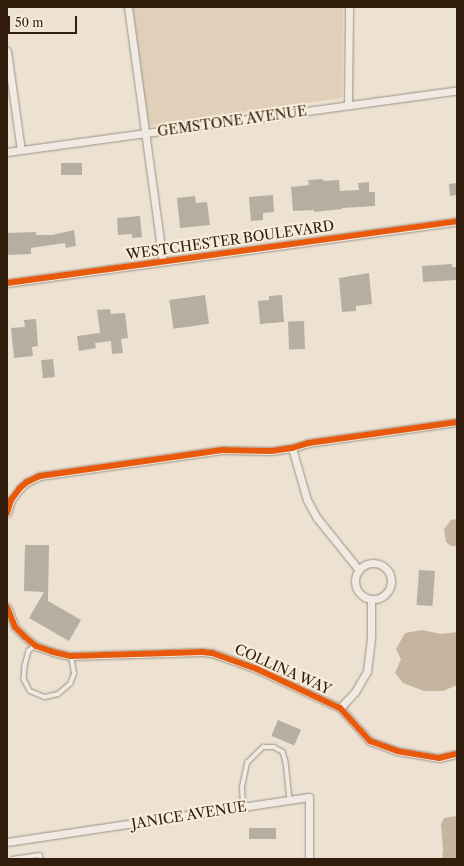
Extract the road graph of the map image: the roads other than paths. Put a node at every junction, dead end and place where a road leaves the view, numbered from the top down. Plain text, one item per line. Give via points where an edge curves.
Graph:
1 (128, 7) edge
2 (349, 7) edge
3 (7, 51) edge
4 (457, 90) edge
5 (348, 105) junction
6 (145, 132) junction
7 (20, 150) junction
8 (7, 152) edge
9 (457, 221) edge
10 (163, 261) junction
11 (7, 282) edge
12 (457, 422) edge
13 (292, 448) junction
14 (7, 513) edge
15 (359, 570) junction
16 (371, 599) junction
17 (7, 607) edge
18 (36, 646) junction
19 (71, 656) junction
20 (340, 708) junction
21 (457, 754) edge
22 (290, 800) junction
23 (243, 806) junction
24 (7, 842) edge
25 (12, 859) edge
26 (40, 859) edge
27 (309, 859) edge

1 - 6 street
2 - 5 street
3 - 7 street
4 - 5 street, GEMSTONE AVENUE
5 - 6 street, GEMSTONE AVENUE
6 - 7 street, GEMSTONE AVENUE
6 - 10 street
7 - 8 street, GEMSTONE AVENUE
9 - 10 street, WESTCHESTER BOULEVARD
10 - 11 street, WESTCHESTER BOULEVARD
12 - 13 street via 308,443
13 - 14 street via 261,452 222,450 40,476 20,488 11,500
13 - 15 street via 307,500 316,518
15 - 16 street via 355,580 358,589
15 - 16 street via 367,564 377,564 389,573 391,582 387,592 379,598
16 - 20 street via 371,636 367,672 355,692
17 - 18 street, COLLINA WAY via 15,627
18 - 19 street, COLLINA WAY
18 - 19 lane via 29,651 24,679 30,691 46,697 58,694 70,684 74,674
19 - 20 street, COLLINA WAY via 212,653 257,670
20 - 21 street, COLLINA WAY via 370,741 397,751 439,758
22 - 23 street, JANICE AVENUE
22 - 23 lane via 283,752 274,747 263,747 247,763 242,787
22 - 27 street, JANICE AVENUE via 309,797
23 - 24 street, JANICE AVENUE
25 - 26 lane via 40,855

